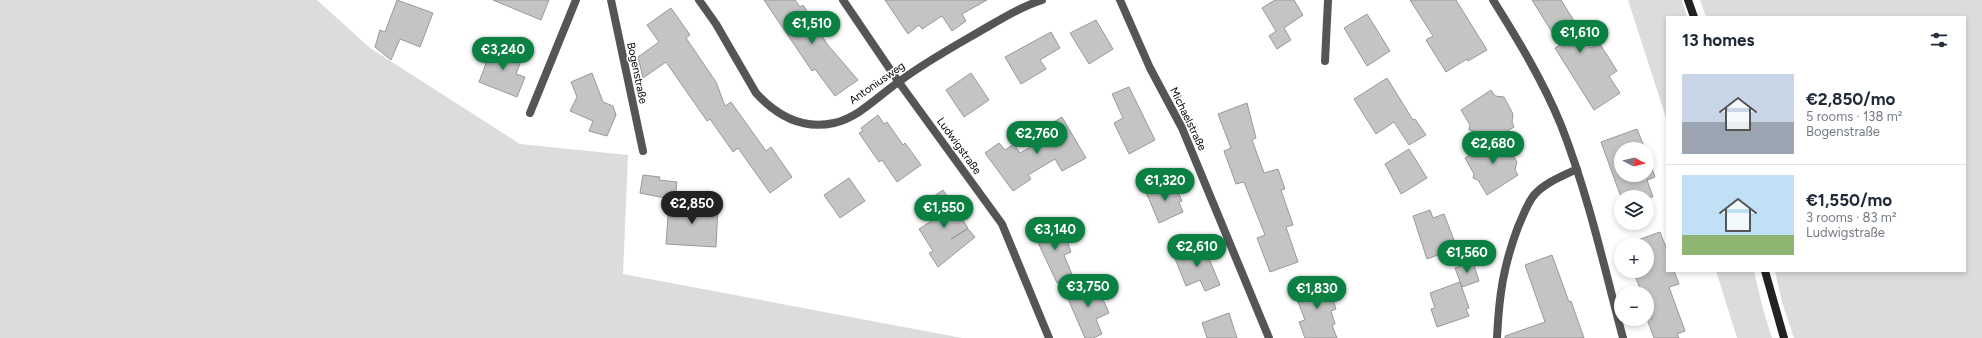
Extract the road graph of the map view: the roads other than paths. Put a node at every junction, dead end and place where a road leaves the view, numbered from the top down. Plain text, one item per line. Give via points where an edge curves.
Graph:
1 (576, 0) edge
2 (610, 0) edge
3 (699, 0) edge
4 (843, 0) edge
5 (1042, 0) edge
6 (1120, 0) edge
7 (1328, 0) edge
8 (1493, 0) edge
9 (1688, 0) edge
10 (1694, 16) edge
11 (1325, 61) dead end
12 (898, 81) junction
13 (530, 113) dead end
14 (642, 151) dead end
15 (1577, 169) junction
16 (1765, 272) edge
17 (1049, 338) edge
18 (1268, 338) edge
19 (1497, 338) edge
20 (1623, 338) edge
21 (1784, 338) edge

1 - 13 street
2 - 14 street, Bogenstraße
3 - 12 street, Antoniusweg via 756,93 775,112 790,119 802,123 834,123 878,100
4 - 12 street, Ludwigstraße
5 - 12 street, Antoniusweg via 1024,6
6 - 18 street, Michaelstraße via 1150,68 1182,128
7 - 11 street
8 - 15 street via 1527,54 1546,91
9 - 10 main road
12 - 17 street, Ludwigstraße via 1002,224
15 - 19 street via 1549,183 1534,195 1523,214 1505,263
15 - 20 street
16 - 21 main road

